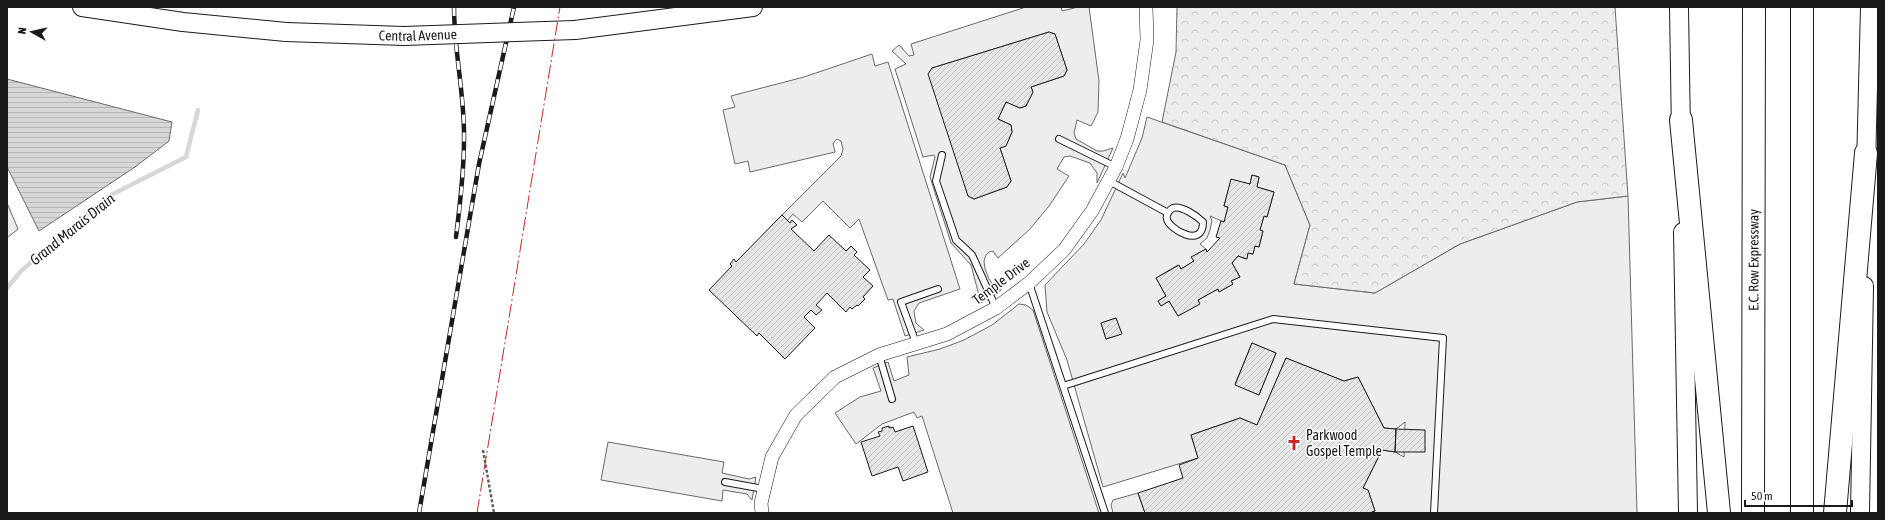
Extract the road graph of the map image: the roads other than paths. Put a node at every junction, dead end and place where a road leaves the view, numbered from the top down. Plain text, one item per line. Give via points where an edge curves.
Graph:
1 (82, 7) edge
2 (753, 7) edge
3 (1146, 7) edge
4 (1679, 7) edge
5 (1754, 7) edge
6 (1802, 7) edge
7 (1870, 7) edge
8 (1681, 120) junction
9 (1059, 139) dead end
10 (1866, 153) junction
11 (942, 155) dead end
12 (1116, 167) junction
13 (1108, 181) junction
14 (1168, 212) junction
15 (1029, 283) junction
16 (938, 289) dead end
17 (996, 308) junction
18 (916, 343) junction
19 (879, 355) junction
20 (1063, 386) junction
21 (892, 399) dead end
22 (725, 482) dead end
23 (764, 489) junction
24 (762, 513) edge
25 (1105, 513) edge
26 (1434, 513) edge
27 (1688, 513) edge
28 (1719, 513) edge
29 (1753, 513) edge
30 (1802, 513) edge
31 (1835, 513) edge
32 (1860, 513) edge

1 - 2 main road, Central Avenue, bridge via 183,22 286,32 404,36 575,30
3 - 12 street, Temple Drive via 1147,40 1140,90 1127,139
4 - 8 main road
5 - 29 highway, E.C. Row Expressway
6 - 30 highway
7 - 10 main road
8 - 27 main road
8 - 28 highway
9 - 12 lane
10 - 31 highway
10 - 32 main road
11 - 17 lane via 936,181 956,240 972,255
12 - 13 street, Temple Drive
13 - 14 lane
13 - 15 street, Temple Drive via 1092,211 1064,250
14 - 14 lane via 1173,208 1179,208 1198,217 1203,222 1203,229 1199,234 1186,234 1170,225 1166,219
15 - 17 street, Temple Drive
15 - 20 lane
16 - 18 lane via 902,302
17 - 18 street, Temple Drive via 947,334
18 - 19 street, Temple Drive
19 - 21 lane
19 - 23 street, Temple Drive via 835,376 796,414 772,457
20 - 25 lane
20 - 26 lane via 1273,319 1443,338
22 - 23 lane
23 - 24 street, Temple Drive

